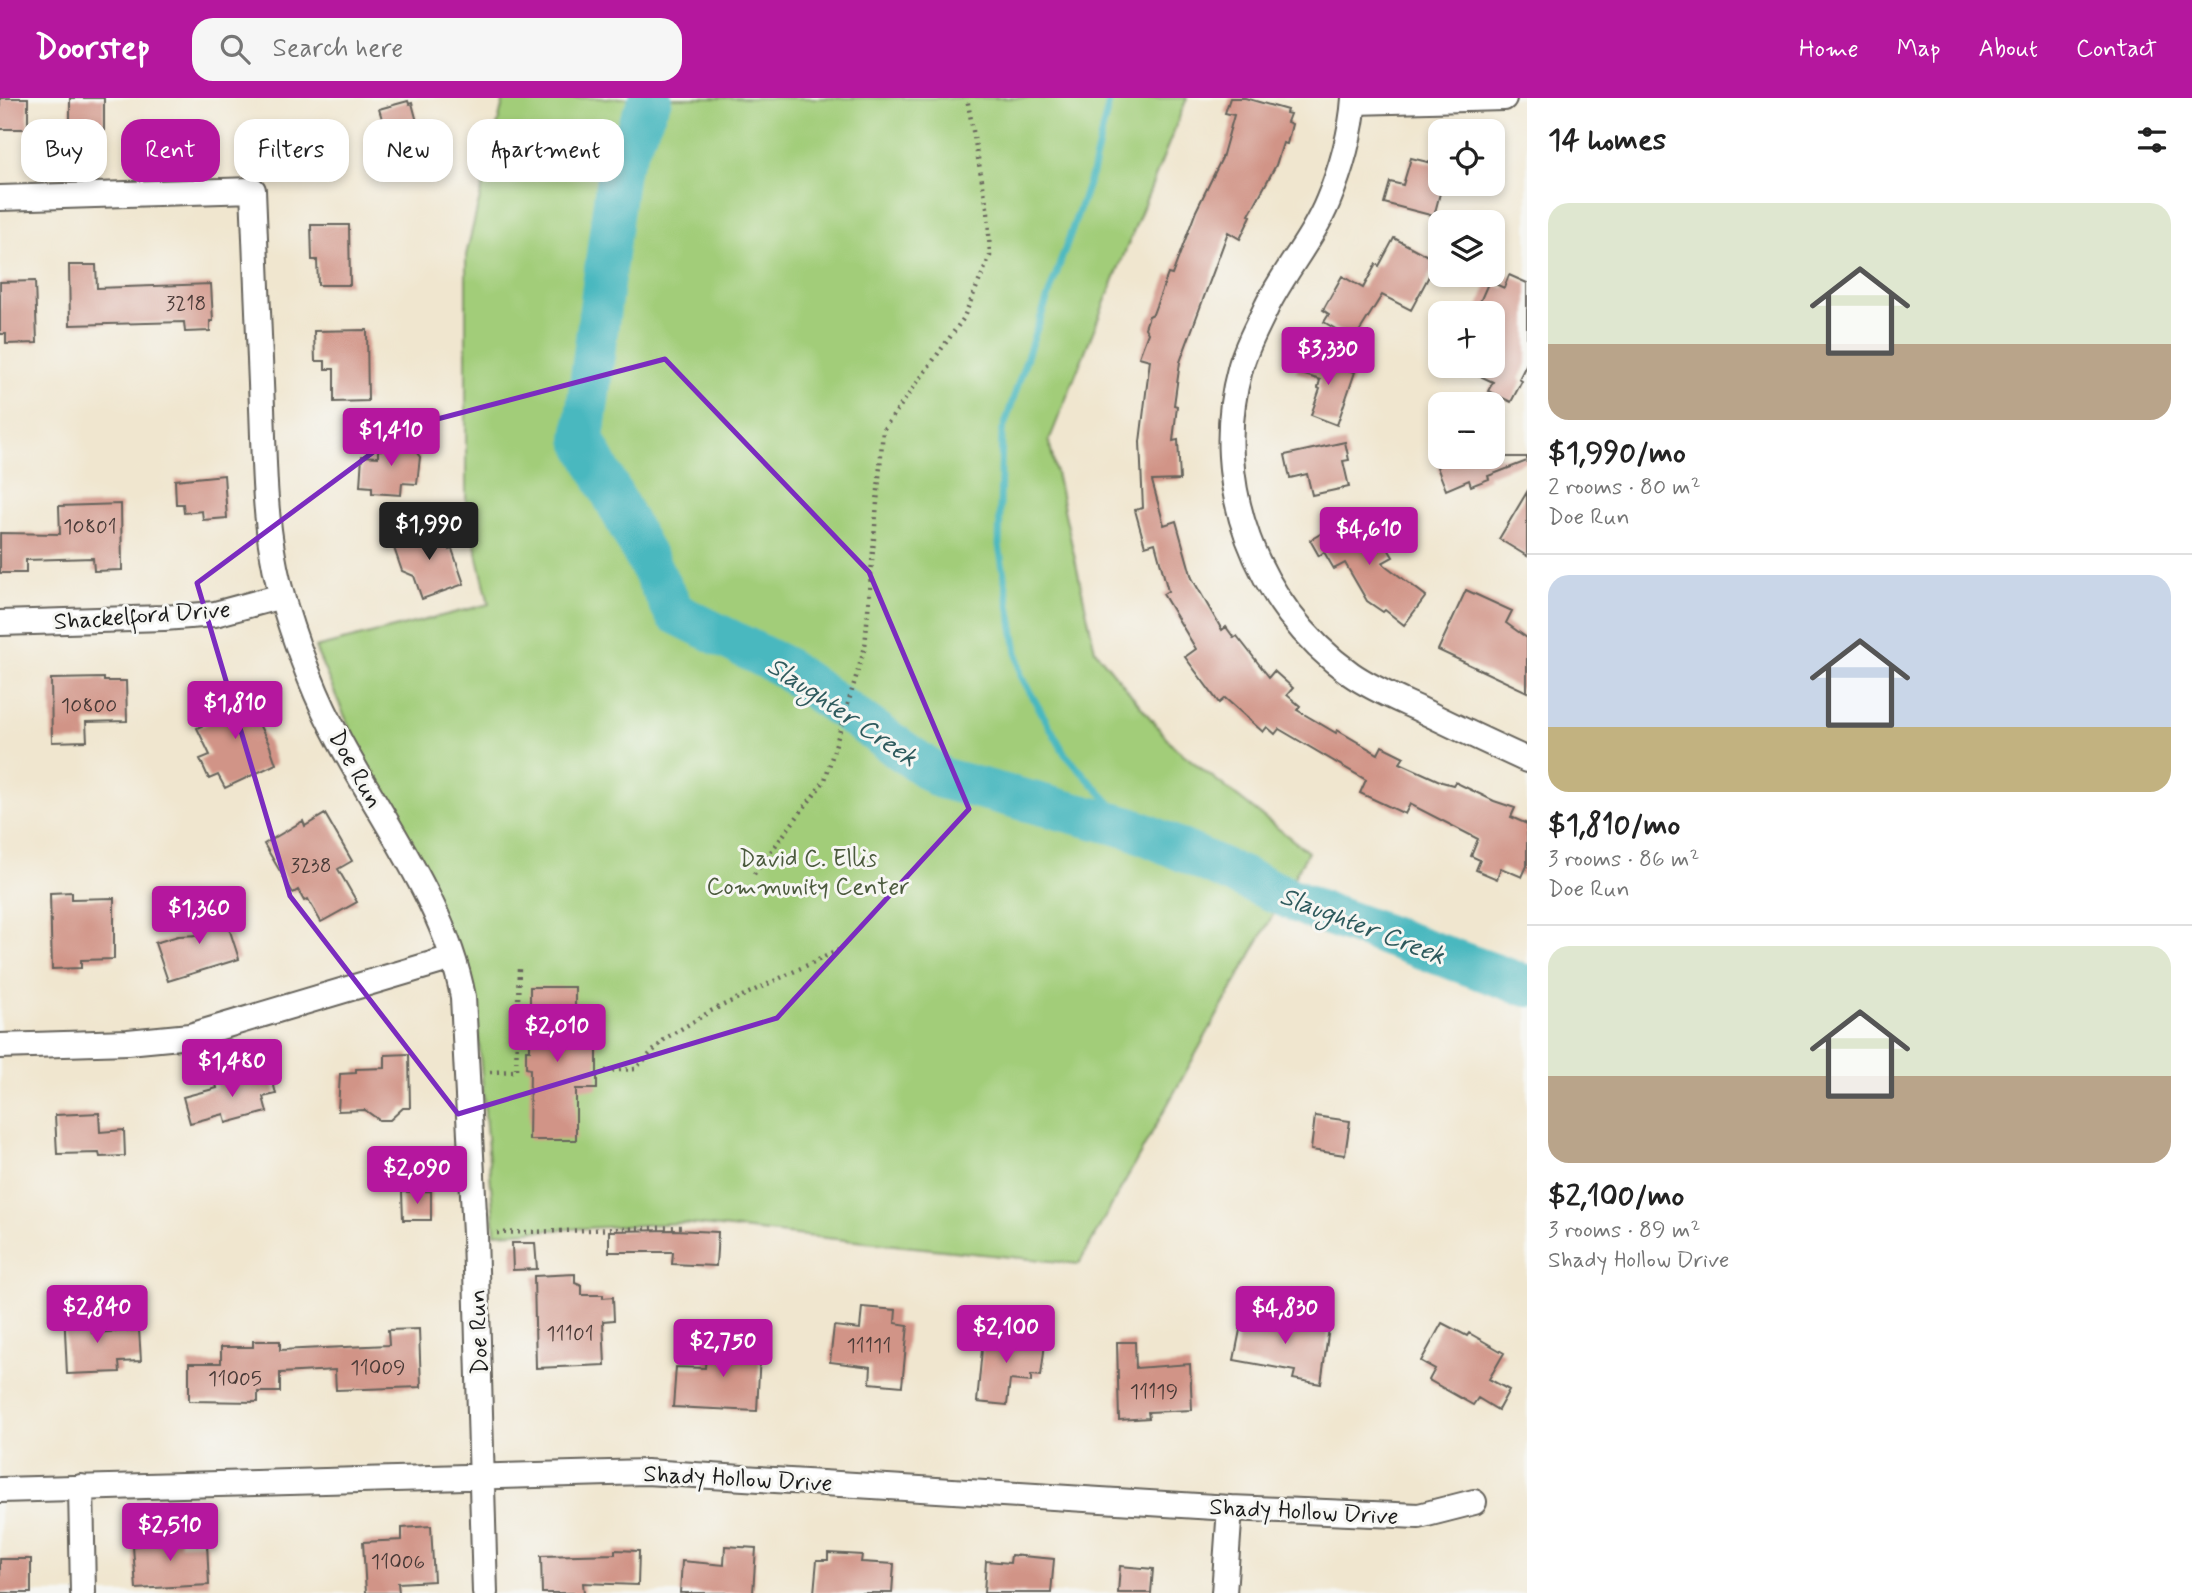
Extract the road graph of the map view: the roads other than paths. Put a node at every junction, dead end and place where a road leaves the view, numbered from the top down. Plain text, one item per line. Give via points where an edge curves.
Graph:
1 (1503, 98) edge
2 (1354, 100) edge
3 (0, 198) edge
4 (282, 596) junction
5 (0, 623) edge
6 (1527, 760) edge
7 (452, 958) junction
8 (0, 1046) edge
9 (481, 1477) junction
10 (81, 1487) junction
11 (0, 1490) edge
12 (1474, 1502) dead end
13 (1230, 1508) junction
14 (83, 1593) edge
15 (485, 1593) edge
16 (1224, 1593) edge

1 - 2 street
2 - 6 street via 1328,202 1268,304 1240,368 1231,439 1238,511 1265,578 1299,627 1331,659 1386,693
3 - 4 street, Doe Run via 253,190 266,510
4 - 5 street, Shackelford Drive via 215,614
4 - 7 street, Doe Run via 310,680 336,736 422,887
7 - 8 street via 190,1036
7 - 9 street, Doe Run via 464,997
9 - 10 street, Shady Hollow Drive
9 - 13 street, Shady Hollow Drive via 646,1472
9 - 15 street, Doe Run
10 - 11 street, Shady Hollow Drive
10 - 14 street
12 - 13 street, Shady Hollow Drive via 1419,1516
13 - 16 street

